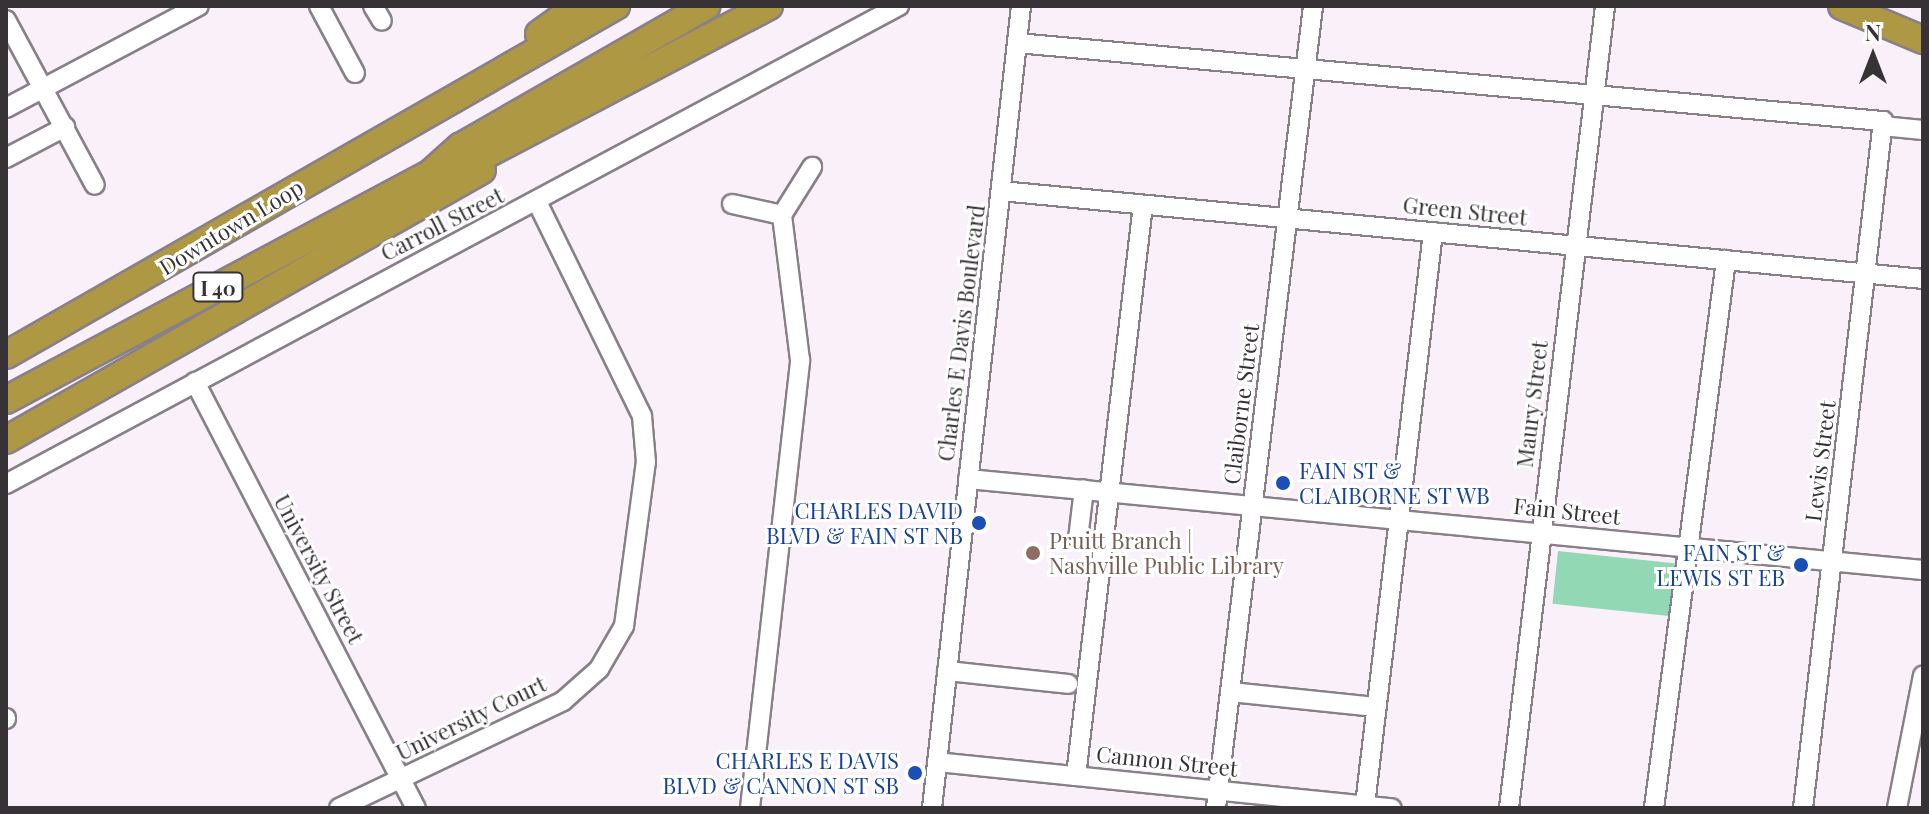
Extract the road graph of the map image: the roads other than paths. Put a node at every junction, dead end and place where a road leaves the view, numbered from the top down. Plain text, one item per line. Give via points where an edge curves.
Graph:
1 (199, 6) edge
2 (319, 6) edge
3 (578, 6) edge
4 (616, 6) edge
5 (706, 6) edge
6 (769, 6) edge
7 (899, 6) edge
8 (1021, 6) edge
9 (1313, 6) edge
10 (1605, 6) edge
11 (1842, 6) edge
12 (6, 20) edge
13 (1923, 40) edge
14 (1017, 43) junction
15 (355, 73) dead end
16 (1305, 73) junction
17 (47, 86) junction
18 (593, 93) junction
19 (454, 95) junction
20 (1594, 99) junction
21 (6, 108) edge
22 (1882, 123) junction
23 (65, 127) junction
24 (1923, 130) edge
25 (6, 158) edge
26 (812, 167) dead end
27 (430, 174) junction
28 (95, 185) dead end
29 (1001, 191) junction
30 (537, 202) junction
31 (732, 204) dead end
32 (1143, 205) junction
33 (782, 215) junction
34 (1288, 219) junction
35 (1433, 232) junction
36 (1575, 246) junction
37 (1726, 260) junction
38 (1868, 273) junction
39 (1923, 279) edge
40 (131, 287) junction
41 (6, 335) edge
42 (6, 355) edge
43 (195, 382) junction
44 (6, 400) edge
45 (6, 440) edge
46 (968, 479) junction
47 (6, 484) edge
48 (1084, 489) junction
49 (1111, 492) junction
50 (1253, 504) junction
51 (1396, 519) junction
52 (1540, 533) junction
53 (1078, 539) dead end
54 (1690, 547) junction
55 (1831, 561) junction
56 (1923, 570) edge
57 (947, 671) junction
58 (1923, 676) edge
59 (1068, 684) dead end
60 (1230, 692) junction
61 (1376, 707) junction
62 (1918, 732) edge
63 (937, 762) junction
64 (1076, 776) junction
65 (402, 778) junction
66 (1217, 799) edge
67 (1365, 805) junction
68 (339, 808) edge
69 (416, 808) edge
70 (750, 808) edge
71 (932, 808) edge
72 (1392, 808) edge
73 (1509, 808) edge
74 (1654, 808) edge
75 (1803, 808) edge
76 (1897, 808) edge

1 - 17 street
2 - 15 street
3 - 19 highway
4 - 19 highway, I 40
5 - 27 highway via 460,147
6 - 18 highway, I 40
7 - 30 street, Carroll Street
8 - 14 street, Charles E Davis Boulevard
9 - 16 street, Claiborne Street
10 - 20 street, Maury Street
11 - 13 highway
12 - 17 street
14 - 16 street
14 - 29 street, Charles E Davis Boulevard
16 - 20 street
16 - 34 street, Claiborne Street
17 - 21 street
17 - 23 street
18 - 27 highway, I 40 via 468,164
18 - 45 highway via 560,125
19 - 40 highway, Downtown Loop / I 40
20 - 22 street
20 - 36 street, Maury Street
22 - 24 street
22 - 38 street, Lewis Street
23 - 25 street
23 - 28 street
26 - 33 street
27 - 44 highway, Downtown Loop / I 40
29 - 32 street, Green Street
29 - 46 street, Charles E Davis Boulevard
30 - 43 street, Carroll Street
30 - 65 street, University Court via 642,416 646,462 624,626 599,669 563,701
31 - 33 street
32 - 34 street, Green Street
32 - 49 street
33 - 70 street via 800,360
34 - 35 street, Green Street
34 - 50 street, Claiborne Street
35 - 36 street, Green Street
35 - 51 street
36 - 37 street, Green Street
36 - 52 street, Maury Street
37 - 38 street, Green Street
37 - 54 street
38 - 39 street, Green Street
38 - 55 street, Lewis Street
40 - 41 highway
40 - 42 highway, Downtown Loop / I 40
43 - 47 street, Carroll Street
43 - 65 street, University Street
46 - 48 street, Fain Street
46 - 57 street, Charles E Davis Boulevard
48 - 49 street, Fain Street
48 - 53 street
49 - 50 street, Fain Street
49 - 64 street
50 - 51 street, Fain Street
50 - 60 street, Claiborne Street
51 - 52 street, Fain Street
51 - 61 street
52 - 54 street, Fain Street
52 - 73 street, Maury Street
54 - 55 street, Fain Street
54 - 74 street
55 - 56 street, Fain Street
55 - 75 street, Lewis Street
57 - 59 street
57 - 63 street, Charles E Davis Boulevard
58 - 62 street
60 - 61 street
60 - 66 street, Claiborne Street
61 - 67 street
62 - 76 street
63 - 64 street, Cannon Street
63 - 71 street, Charles E Davis Boulevard
64 - 66 street, Cannon Street
65 - 68 street, University Court
65 - 69 street, University Street
66 - 67 street, Cannon Street
67 - 72 street, Cannon Street

